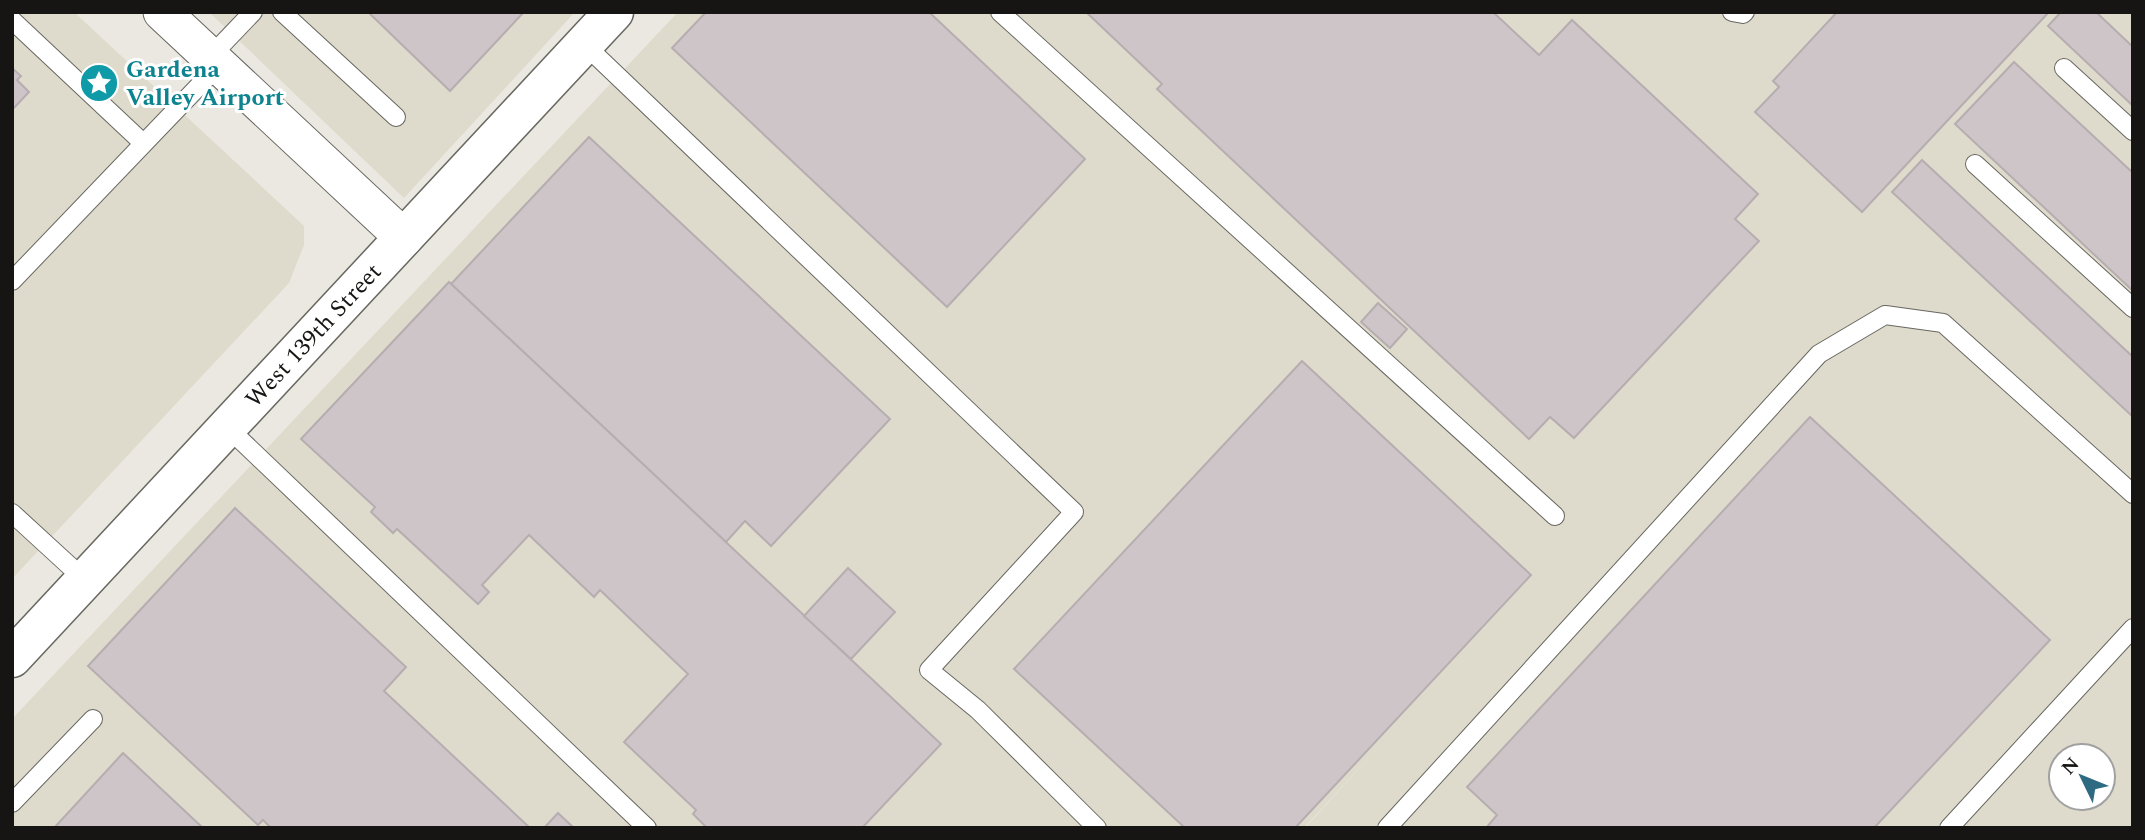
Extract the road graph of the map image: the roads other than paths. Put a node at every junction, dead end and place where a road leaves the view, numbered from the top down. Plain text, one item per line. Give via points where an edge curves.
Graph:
1 (162, 12) edge
2 (253, 12) edge
3 (282, 12) edge
4 (614, 12) edge
5 (1000, 12) edge
6 (1732, 12) edge
7 (1745, 12) edge
8 (12, 20) edge
9 (584, 44) junction
10 (215, 61) junction
11 (2064, 68) dead end
12 (396, 117) dead end
13 (2133, 131) edge
14 (143, 143) junction
15 (1975, 164) dead end
16 (404, 238) junction
17 (12, 281) edge
18 (2133, 308) edge
19 (227, 427) junction
20 (2133, 494) edge
21 (12, 513) edge
22 (1555, 516) dead end
23 (85, 580) junction
24 (2133, 628) edge
25 (12, 658) edge
26 (93, 719) dead end
27 (12, 803) edge
28 (647, 828) edge
29 (1097, 828) edge
30 (1387, 828) edge
31 (1949, 828) edge

1 - 10 street
2 - 10 lane
3 - 12 lane
4 - 9 street, West 139th Street
5 - 22 lane
6 - 7 lane
8 - 14 lane
9 - 16 street, West 139th Street
9 - 29 lane via 1074,512 929,670 978,710
10 - 14 lane
10 - 16 street
11 - 13 lane
14 - 17 lane
15 - 18 lane
16 - 19 street, West 139th Street
19 - 23 street, West 139th Street
19 - 28 lane
20 - 30 lane via 1943,323 1885,315 1819,354
21 - 23 lane
23 - 25 street, West 139th Street
24 - 31 lane
26 - 27 lane

